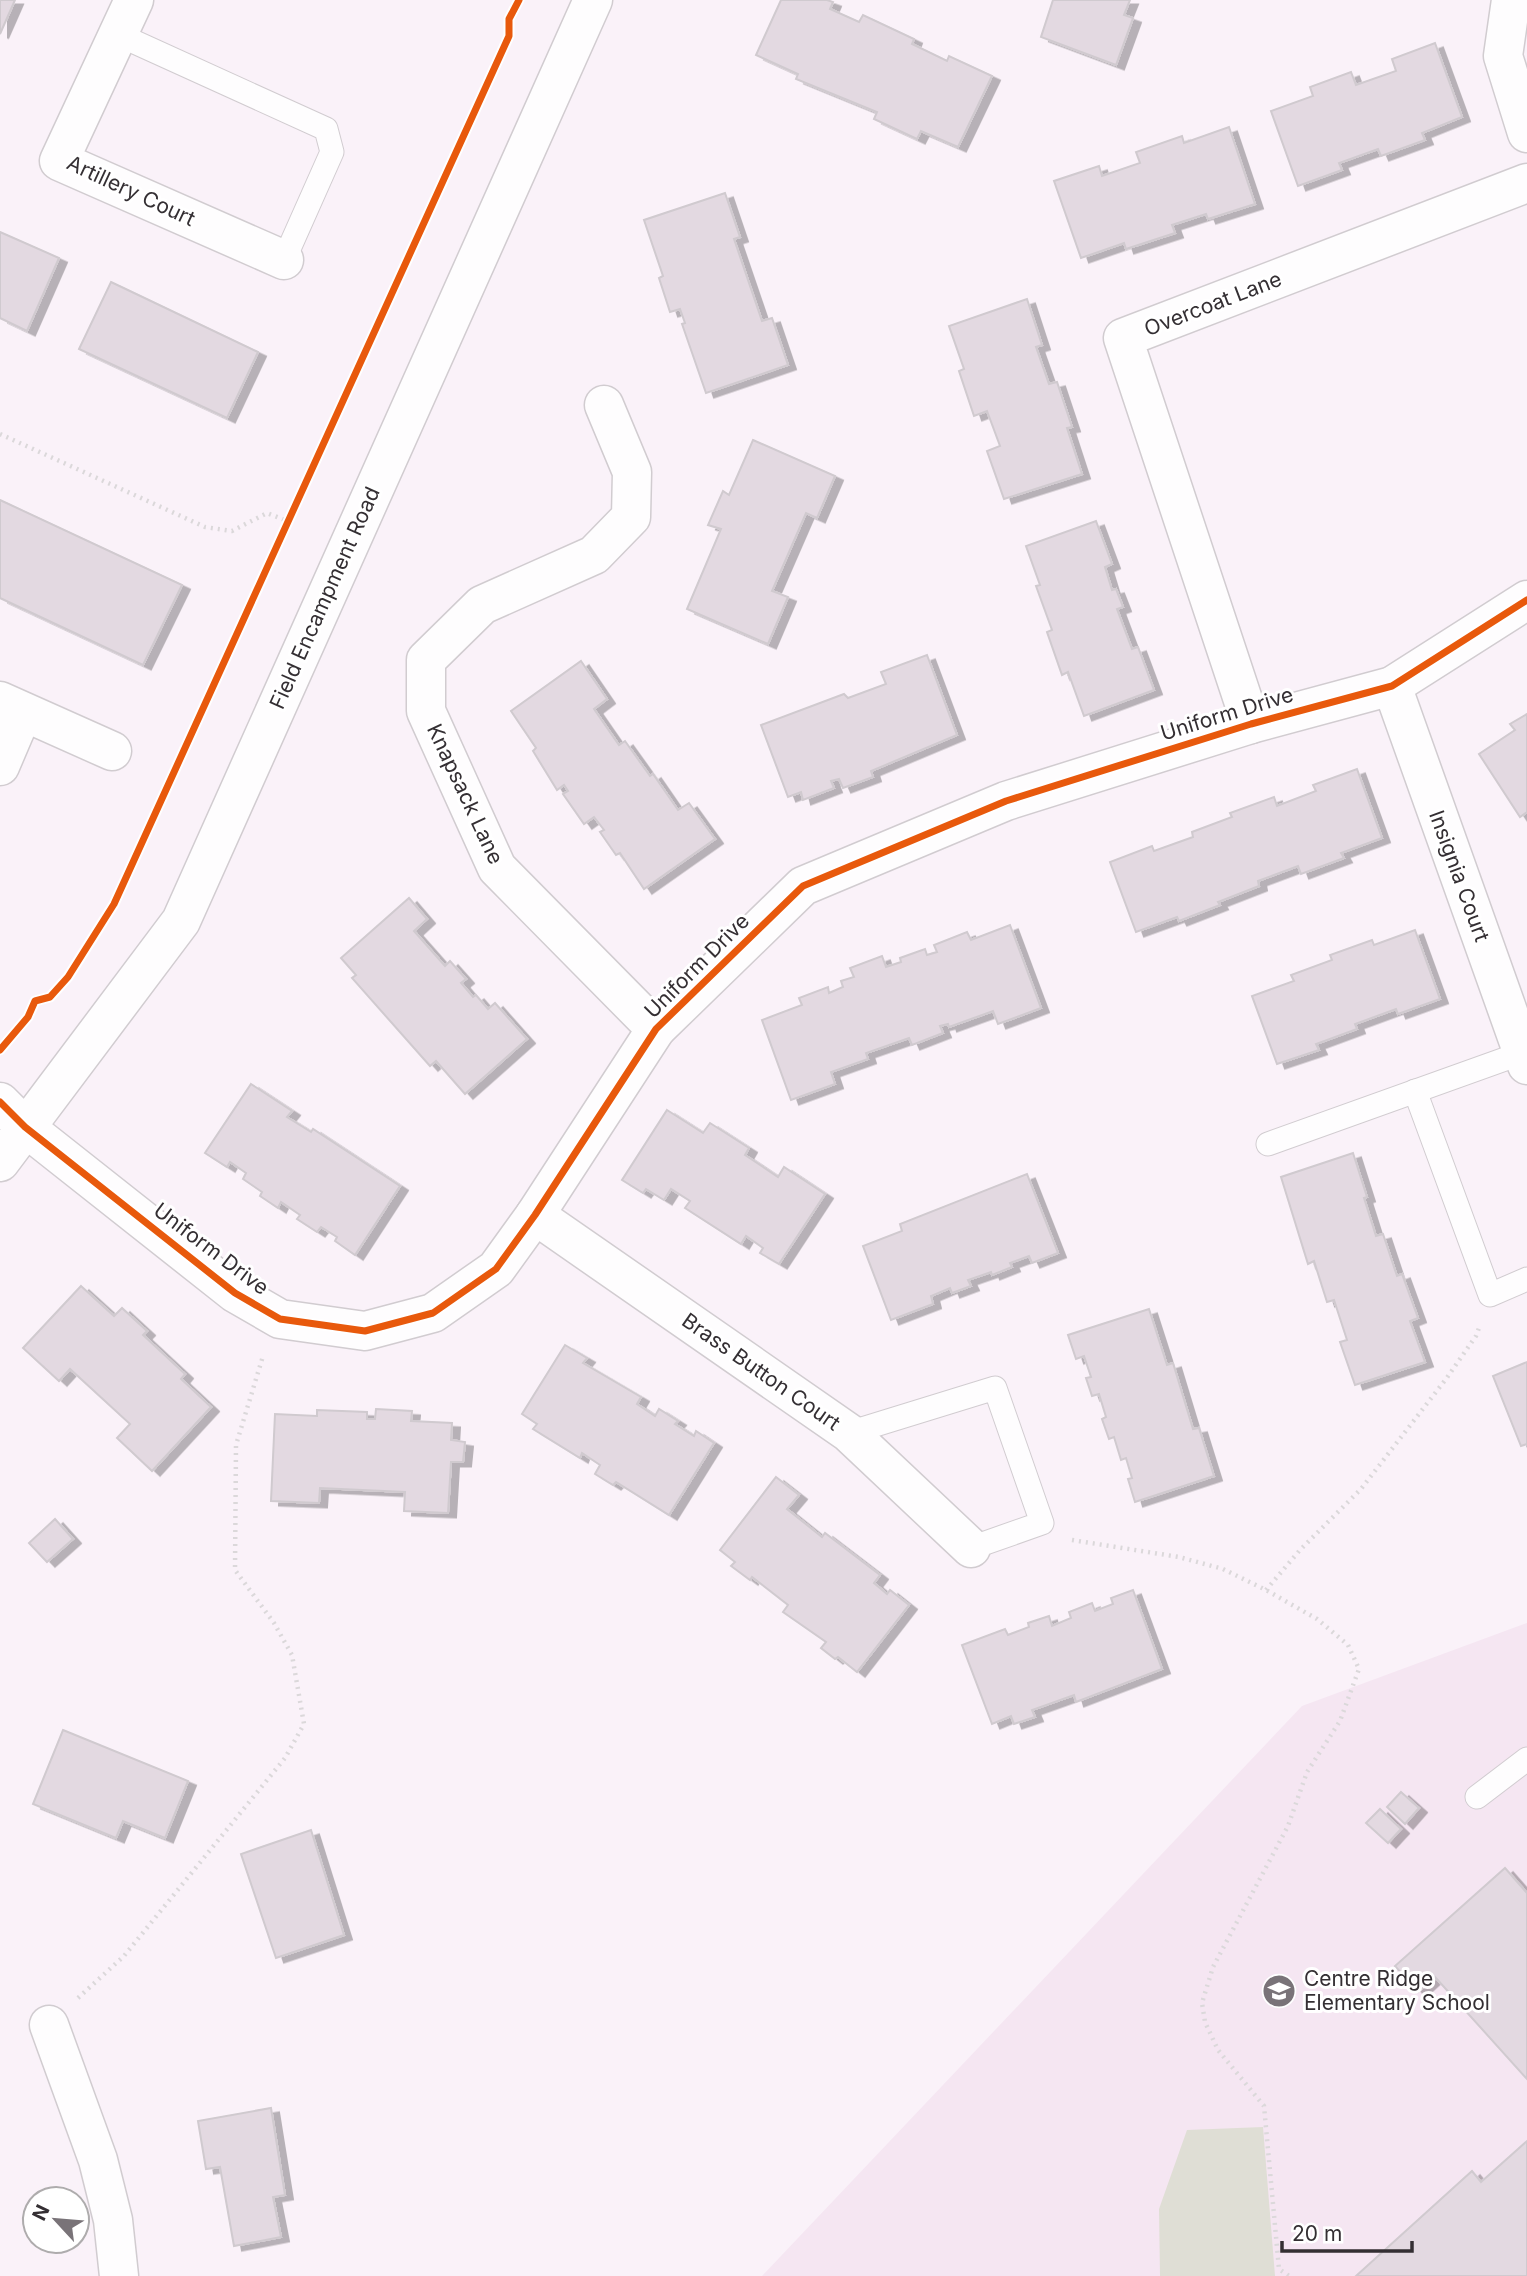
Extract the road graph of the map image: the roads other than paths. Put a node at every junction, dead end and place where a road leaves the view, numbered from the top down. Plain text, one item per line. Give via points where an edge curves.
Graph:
1 (134, 0) edge
2 (593, 0) edge
3 (1511, 0) edge
4 (117, 34) junction
5 (1527, 133) edge
6 (1527, 183) edge
7 (284, 260) joint
8 (604, 405) dead end
9 (1527, 600) edge
10 (1391, 686) junction
11 (12, 707) edge
12 (1251, 724) junction
13 (112, 751) dead end
14 (0, 766) edge
15 (656, 1029) junction
16 (1525, 1059) edge
17 (1415, 1091) junction
18 (13, 1115) edge
19 (1268, 1144) dead end
20 (0, 1161) edge
21 (535, 1215) junction
22 (1527, 1279) edge
23 (849, 1433) junction
24 (971, 1548) joint
25 (1527, 1759) edge
26 (1476, 1797) dead end
27 (49, 2025) road end
28 (119, 2276) edge

1 - 4 street, Artillery Court
2 - 18 street, Field Encampment Road via 181,921
3 - 5 street via 1503,56
4 - 7 lane via 326,129 332,152
4 - 7 street, Artillery Court via 59,161
6 - 12 street, Overcoat Lane via 1123,338
8 - 15 street, Knapsack Lane via 632,472 631,517 594,555 482,605 426,660 426,711 498,868
9 - 10 street, Uniform Drive
10 - 12 street, Uniform Drive
10 - 16 street, Insignia Court
11 - 13 street
11 - 14 street
12 - 15 street, Uniform Drive via 1006,800 803,886
15 - 21 street, Uniform Drive
16 - 17 lane
17 - 19 lane
17 - 22 lane via 1490,1295
18 - 20 street, Field Encampment Road
18 - 21 street, Uniform Drive via 235,1293 280,1319 365,1331 433,1313 496,1269
21 - 23 street, Brass Button Court
23 - 24 street, Brass Button Court
23 - 24 lane via 995,1388 1042,1523
25 - 26 lane
27 - 28 street via 98,2160 113,2220

